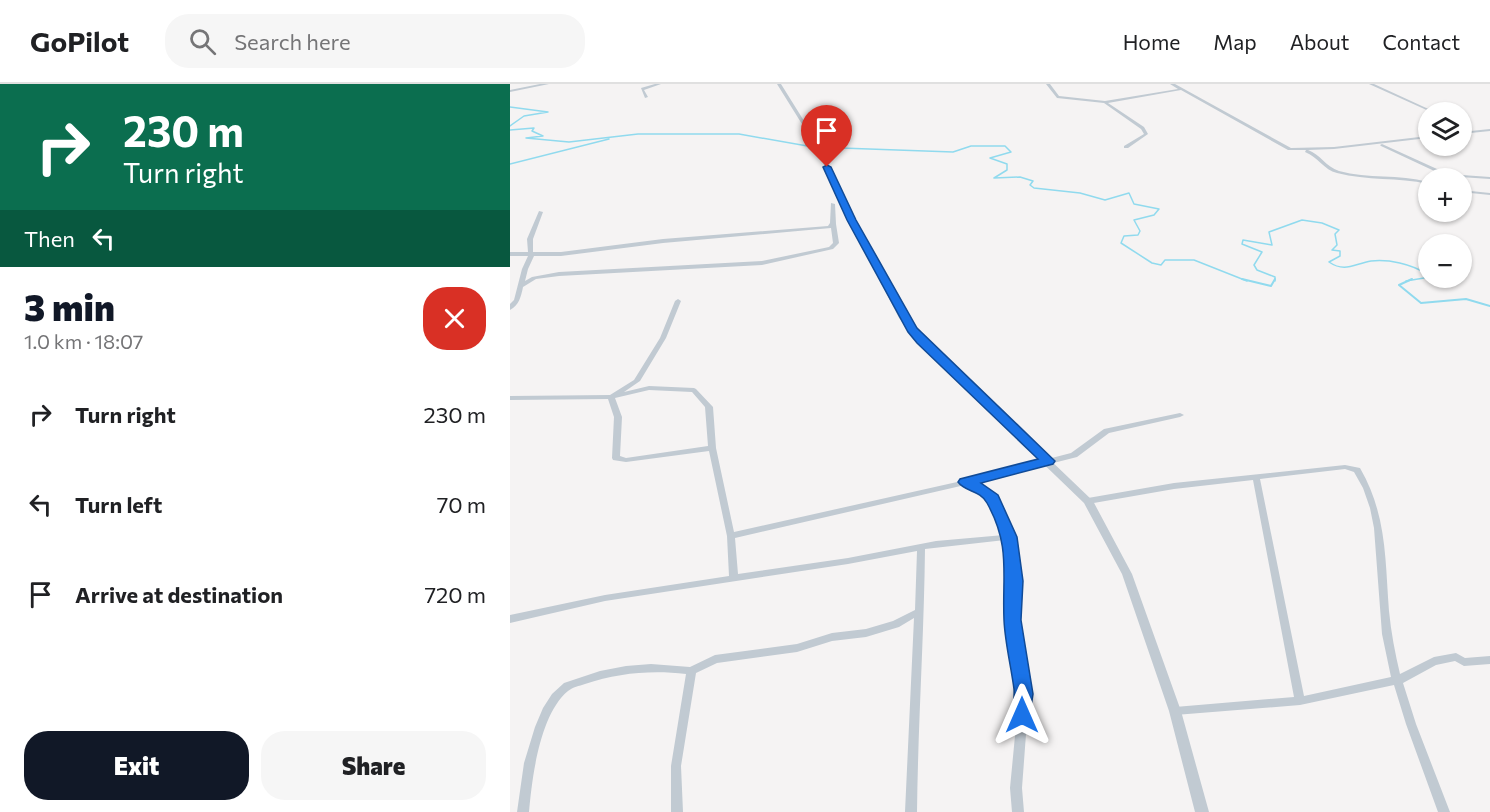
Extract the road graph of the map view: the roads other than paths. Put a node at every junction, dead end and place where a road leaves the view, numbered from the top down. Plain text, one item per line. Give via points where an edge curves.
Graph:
1 (547, 84) edge
2 (659, 84) edge
3 (779, 84) edge
4 (1048, 84) edge
5 (1172, 84) edge
6 (1371, 84) edge
7 (1182, 89) junction
8 (510, 91) edge
9 (646, 97) dead end
10 (1106, 102) junction
11 (1418, 105) edge
12 (1490, 130) edge
13 (1473, 132) edge
14 (1418, 138) edge
15 (1378, 144) junction
16 (1126, 147) dead end
17 (1303, 150) junction
18 (1490, 178) edge
19 (1418, 181) edge
20 (1472, 192) edge
21 (1490, 194) edge
22 (832, 204) dead end
23 (541, 212) dead end
24 (851, 219) joint
25 (833, 224) junction
26 (510, 254) edge
27 (531, 256) junction
28 (521, 286) junction
29 (678, 301) dead end
30 (510, 308) edge
31 (611, 397) junction
32 (510, 398) edge
33 (1180, 415) dead end
34 (712, 448) junction
35 (1048, 461) junction
36 (1256, 477) junction
37 (965, 482) junction
38 (1088, 501) junction
39 (731, 536) junction
40 (1009, 537) junction
41 (921, 548) junction
42 (734, 579) junction
43 (920, 611) junction
44 (510, 620) edge
45 (1490, 660) edge
46 (691, 671) junction
47 (1399, 680) junction
48 (1300, 700) junction
49 (1175, 711) junction
50 (524, 812) edge
51 (677, 812) edge
52 (911, 812) edge
53 (1018, 812) edge
54 (1202, 812) edge
55 (1444, 812) edge

1 - 8 street
2 - 9 street via 642,89
3 - 24 street via 818,147
4 - 10 street via 1058,97
5 - 7 street
6 - 11 street
7 - 10 street
7 - 17 street via 1283,147
10 - 16 street via 1146,134
12 - 13 street
14 - 15 street
15 - 17 street
15 - 18 street via 1447,175
17 - 19 street via 1316,154 1327,167 1339,172
20 - 21 street
22 - 25 street
23 - 27 street via 530,239
24 - 35 street via 903,318 921,340
25 - 27 street
25 - 28 street via 836,243 831,248 762,263 559,274 534,278
26 - 27 street
27 - 28 street
28 - 30 street
29 - 31 street via 663,338 637,381
31 - 32 street
31 - 34 street via 649,388 694,390 709,407
31 - 34 street via 618,417 616,458 626,460
33 - 35 street via 1107,431 1074,455
34 - 39 street
35 - 37 street
35 - 38 street
36 - 38 street
36 - 47 street via 1345,467 1357,470 1367,484 1375,510 1387,635
36 - 48 street
37 - 39 street
37 - 40 street via 982,488 992,498
38 - 49 street via 1127,574
39 - 42 street
40 - 41 street
40 - 53 street via 1013,620 1024,694 1015,803
41 - 42 street
41 - 43 street
42 - 44 street via 605,598
43 - 46 street via 866,633 832,637 797,648 715,659
43 - 52 street
45 - 47 street via 1464,662 1456,657 1434,661
46 - 50 street via 659,666 614,670 566,686 552,702 538,735
46 - 51 street via 676,766
47 - 48 street
47 - 55 street
48 - 49 street
49 - 54 street

